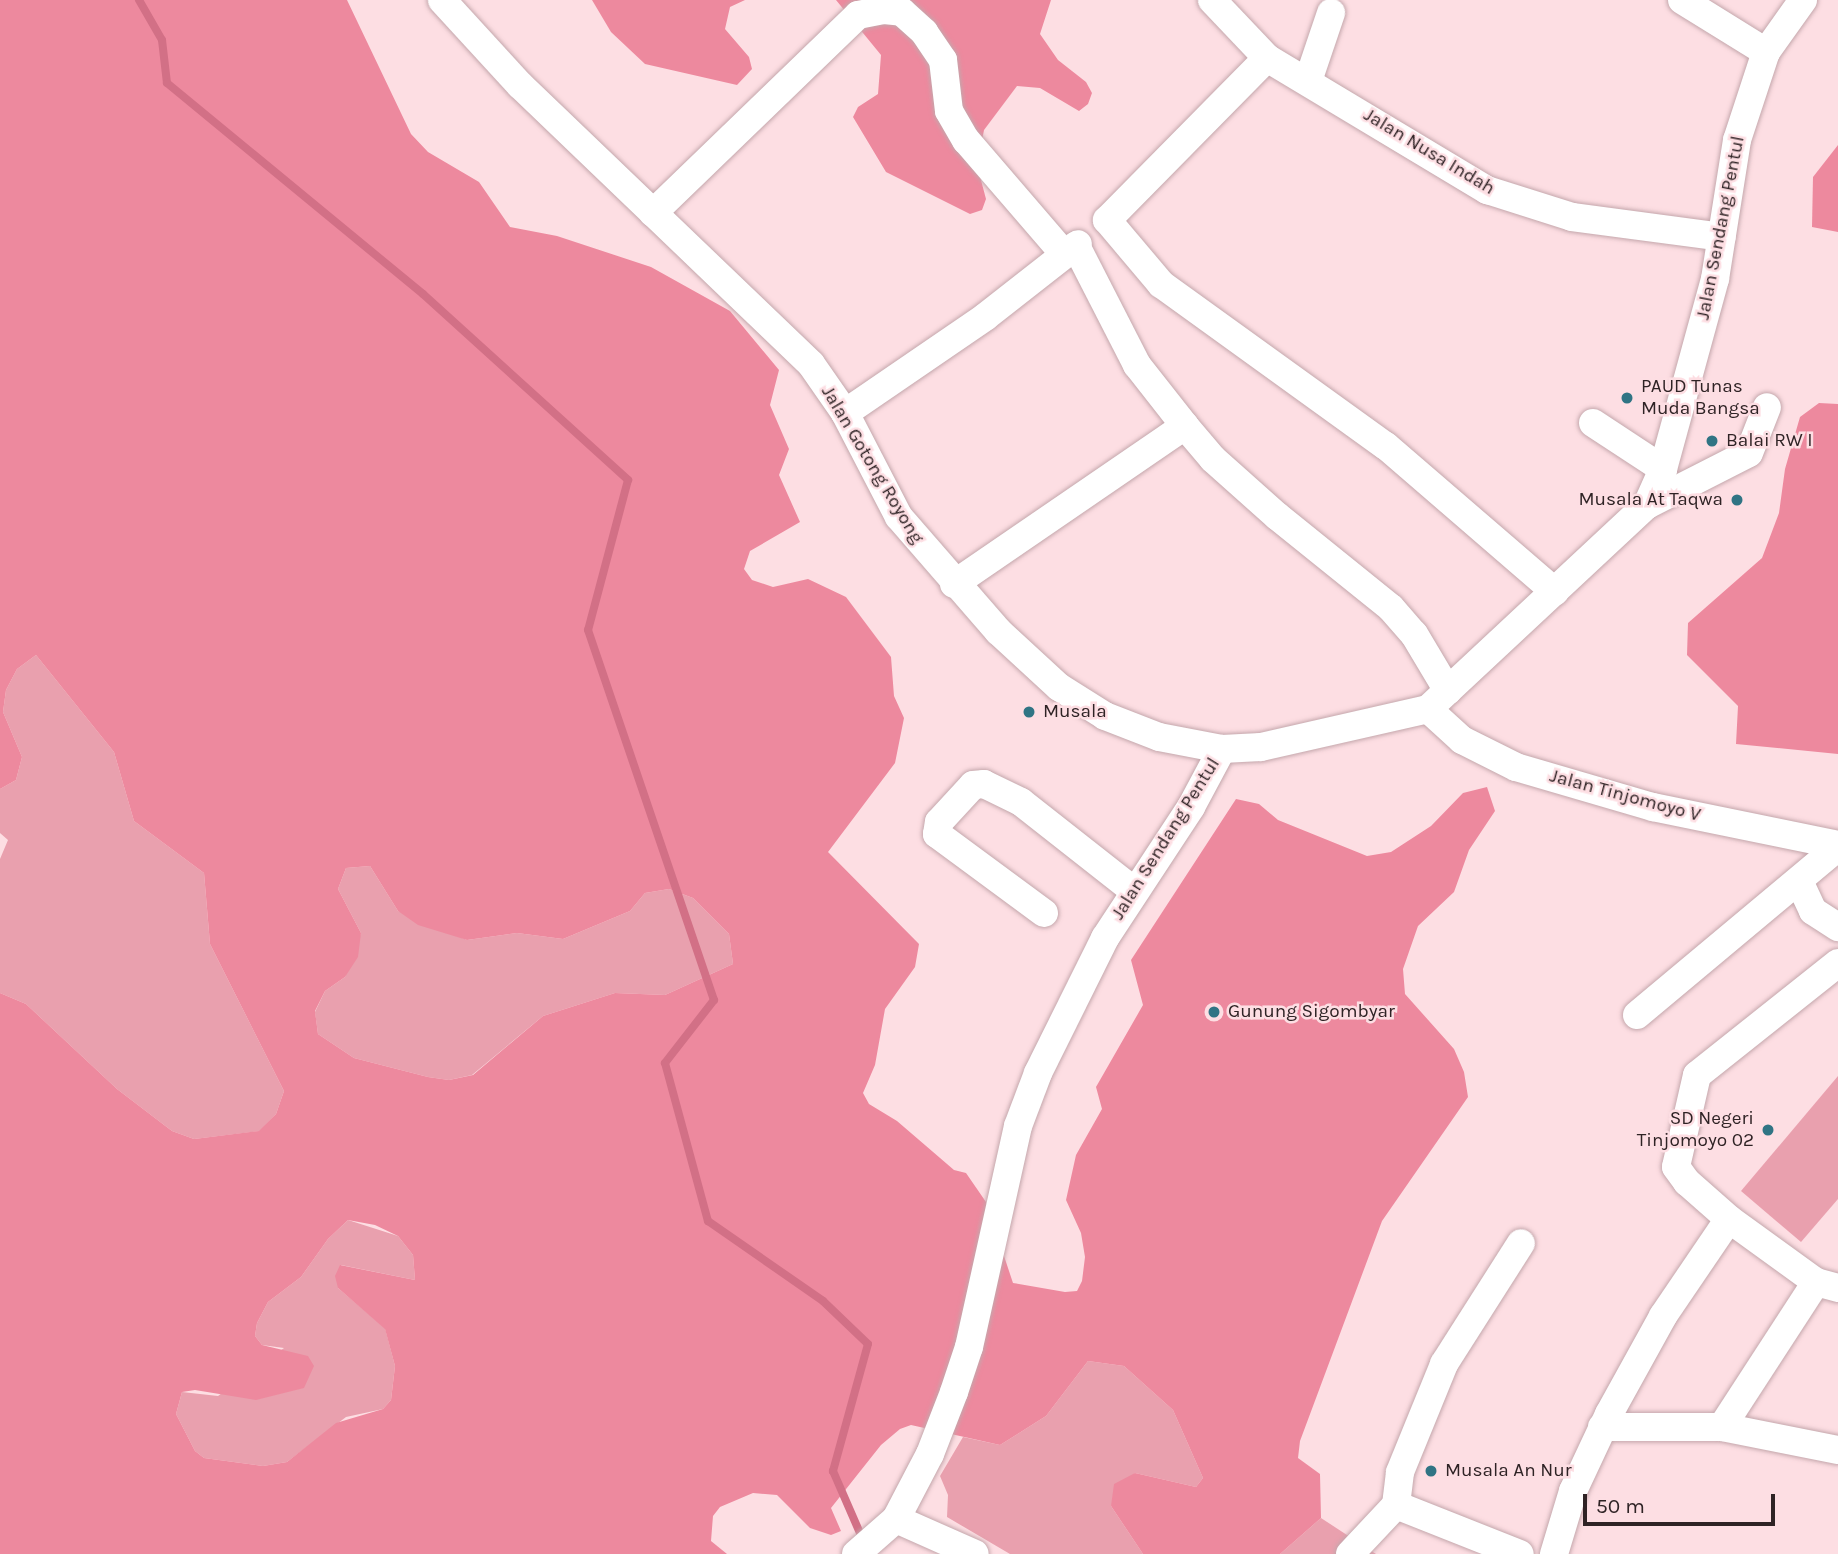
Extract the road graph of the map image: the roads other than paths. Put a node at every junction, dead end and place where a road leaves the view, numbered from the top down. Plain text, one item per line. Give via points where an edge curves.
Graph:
1 (442, 0) edge
2 (1212, 0) edge
3 (1682, 0) edge
4 (1802, 0) edge
5 (1331, 13) dead end
6 (1766, 52) junction
7 (1267, 58) junction
8 (1308, 81) junction
9 (653, 213) junction
10 (1107, 219) junction
11 (1722, 237) junction
12 (1070, 250) junction
13 (1768, 407) dead end
14 (845, 413) junction
15 (1593, 423) dead end
16 (1185, 426) junction
17 (1663, 469) junction
18 (1647, 505) junction
19 (954, 584) junction
20 (1555, 592) junction
21 (1438, 700) junction
22 (1222, 749) junction
23 (1838, 846) edge
24 (1799, 881) junction
25 (1133, 890) junction
26 (1044, 913) dead end
27 (1838, 928) edge
28 (1838, 963) edge
29 (1637, 1015) dead end
30 (1729, 1219) junction
31 (1521, 1243) dead end
32 (1827, 1285) edge
33 (1602, 1427) junction
34 (1722, 1427) junction
35 (1838, 1450) edge
36 (1396, 1505) junction
37 (888, 1528) junction
38 (856, 1554) edge
39 (975, 1554) edge
40 (1350, 1554) edge
41 (1520, 1554) edge
42 (1553, 1554) edge

1 - 9 street, Jalan Gotong Royong via 520,85
2 - 7 street, Jalan Nusa Indah
3 - 6 street
4 - 6 street, Jalan Sendang Pentul
5 - 8 street
6 - 11 street, Jalan Sendang Pentul via 1732,160
7 - 8 street, Jalan Nusa Indah
7 - 10 street
8 - 11 street, Jalan Nusa Indah via 1511,200 1572,217
9 - 12 street, Jalan Tinjomoyo V via 858,15 884,9 902,12 924,32 943,60 949,111 966,140
9 - 14 street, Jalan Gotong Royong via 709,270 792,342
10 - 12 street
10 - 20 street via 1161,284 1386,446
11 - 17 street, Jalan Sendang Pentul via 1715,279
12 - 14 street via 985,317
12 - 16 street, Jalan Tinjomoyo V via 1136,365
13 - 18 street via 1749,453
14 - 19 street, Jalan Gotong Royong via 899,517
15 - 17 street
16 - 19 street
16 - 21 street, Jalan Tinjomoyo V via 1277,516 1391,608 1414,634
17 - 18 street, Jalan Sendang Pentul
18 - 20 street, Jalan Sendang Pentul
19 - 22 street, Jalan Gotong Royong via 1059,687 1105,716 1158,737
20 - 21 street, Jalan Sendang Pentul
21 - 22 street, Jalan Sendang Pentul via 1286,742
21 - 23 street, Jalan Tinjomoyo V via 1462,740 1516,767 1653,807
22 - 25 street, Jalan Sendang Pentul via 1191,807
23 - 24 street, Jalan Tinjomoyo V
24 - 27 street via 1813,911
24 - 29 street, Jalan Tinjomoyo V
25 - 26 street via 1021,802 984,784 972,785 939,822 937,834
25 - 37 street, Jalan Sendang Pentul via 1070,1002 1034,1084 1008,1163 965,1360 930,1454
28 - 30 street via 1697,1075 1676,1167
30 - 32 street
30 - 33 street via 1663,1316
31 - 36 street via 1444,1364 1400,1472
32 - 34 street
33 - 34 street
33 - 42 street via 1573,1491
34 - 35 street
36 - 40 street
36 - 41 street
37 - 38 street, Jalan Sendang Pentul
37 - 39 street

